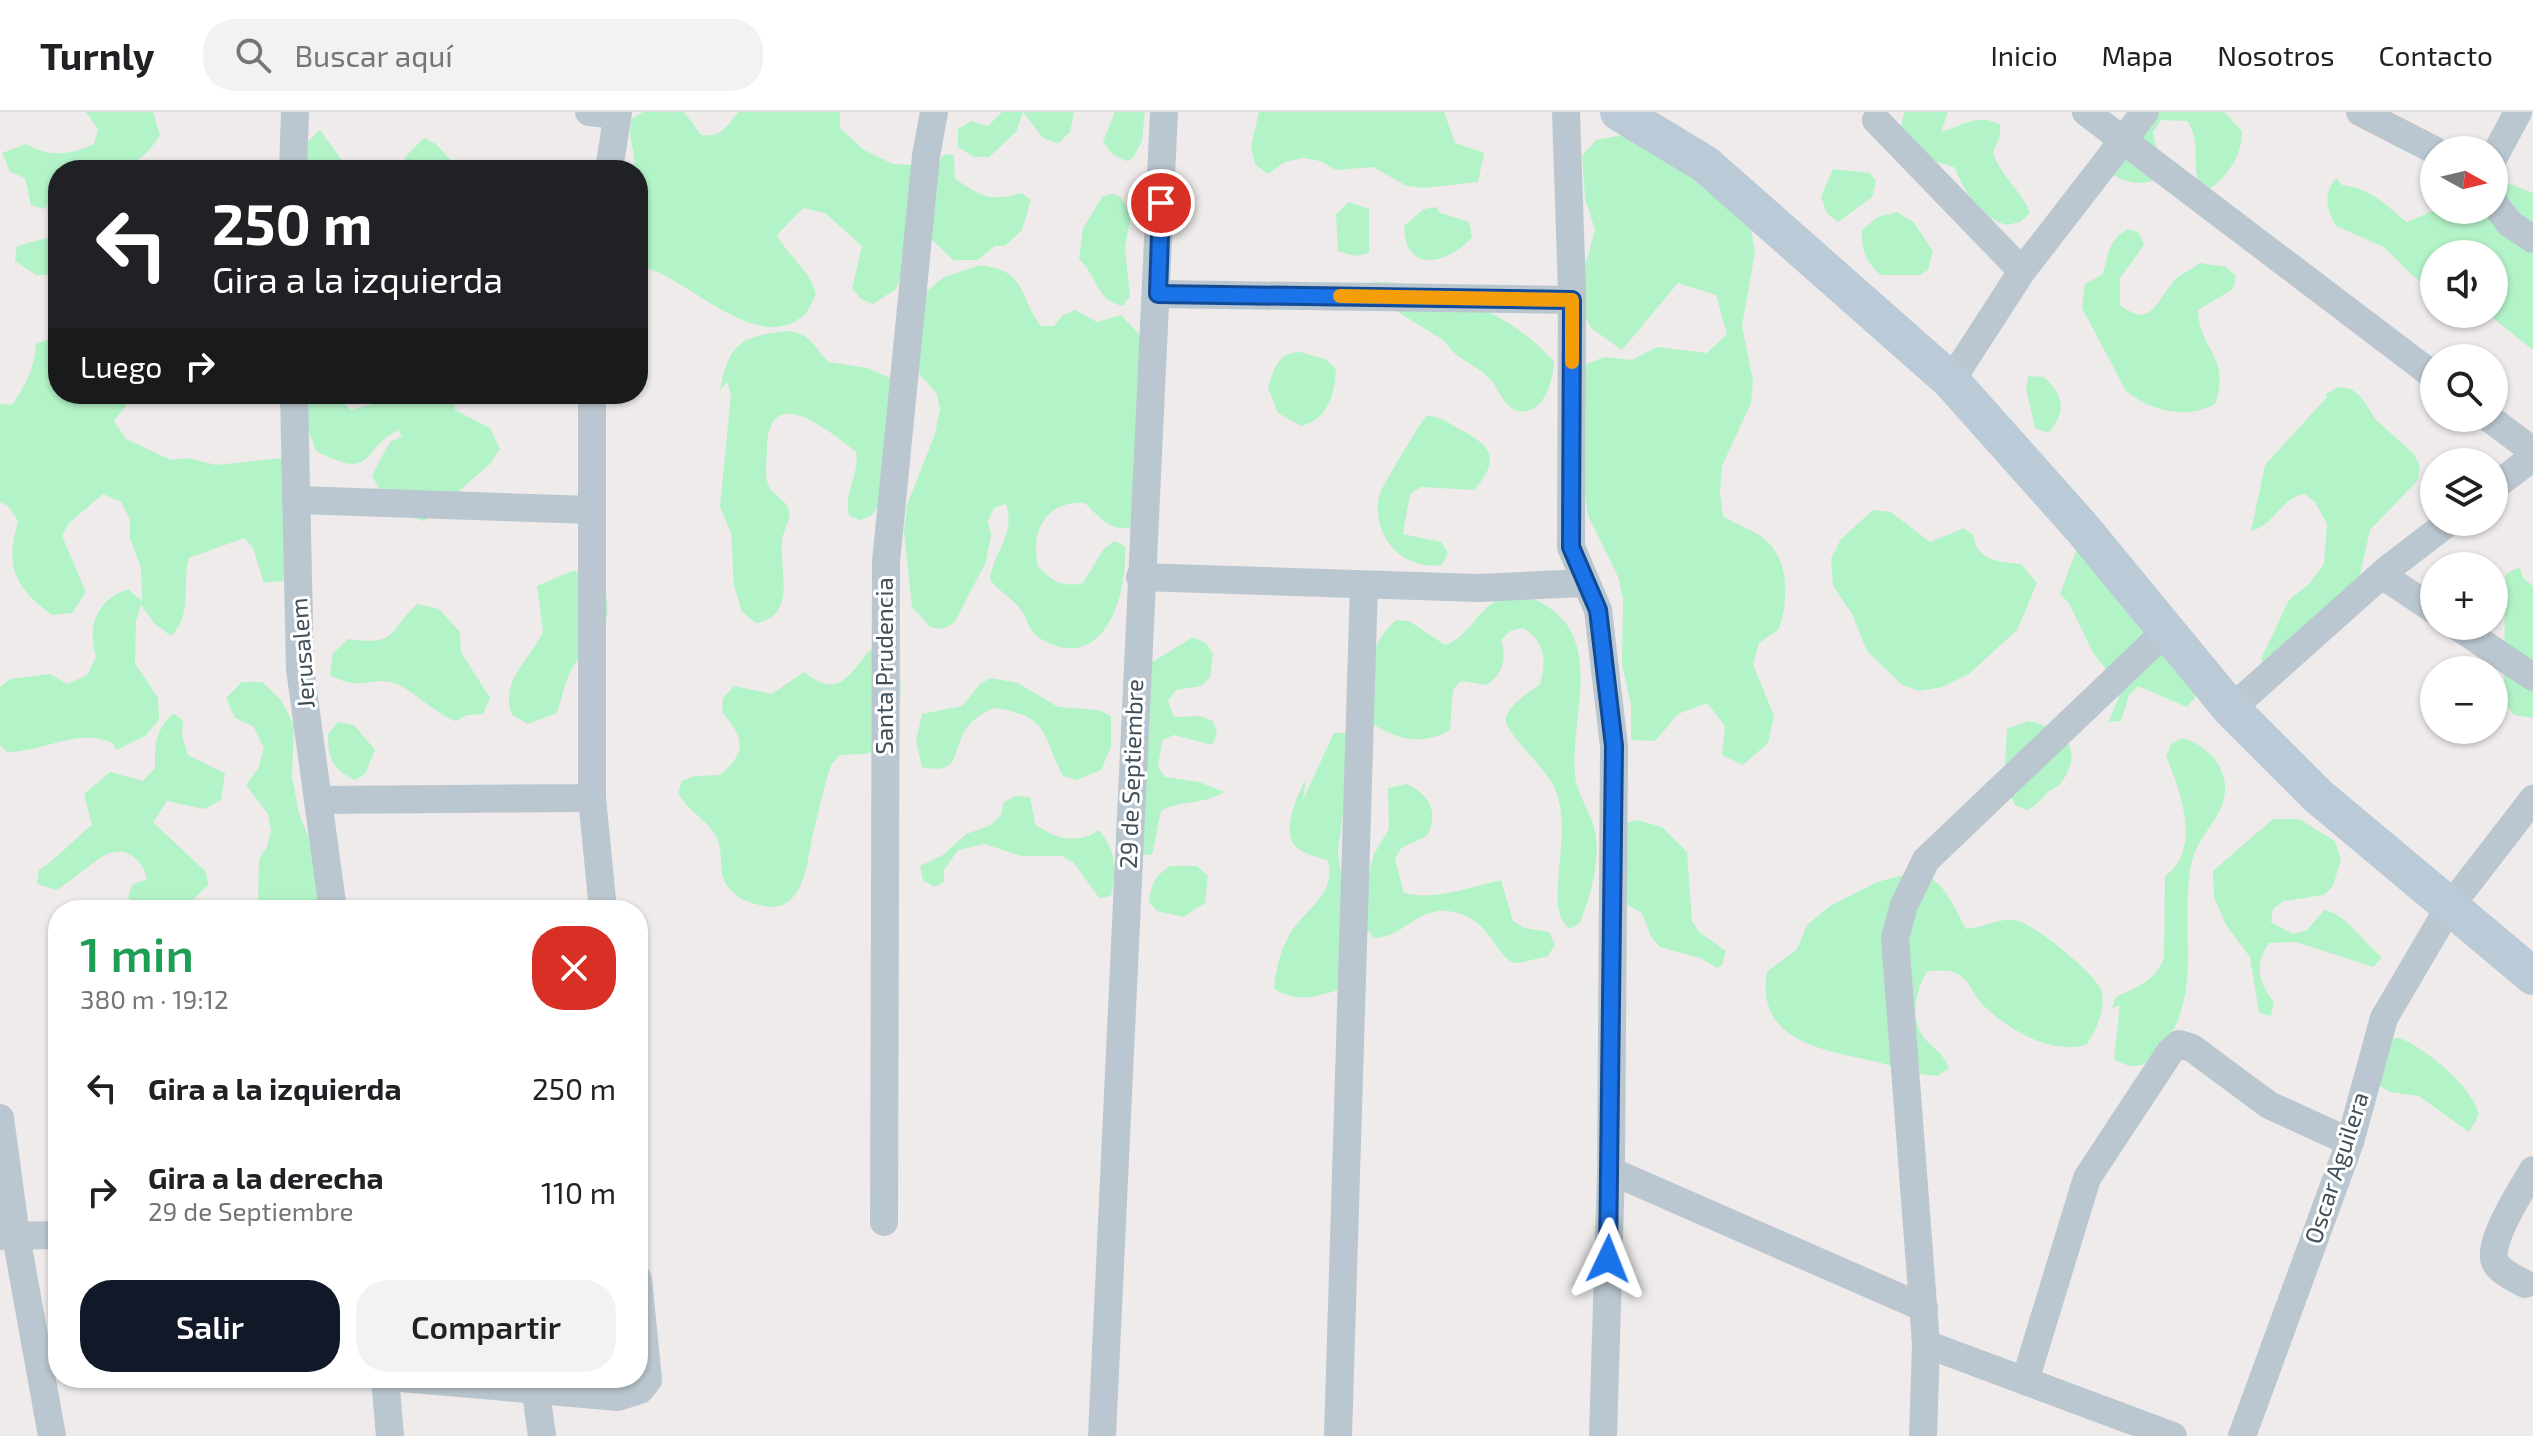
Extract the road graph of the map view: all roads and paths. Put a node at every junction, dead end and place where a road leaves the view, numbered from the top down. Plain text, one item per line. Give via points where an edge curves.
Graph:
1 (295, 112) edge
2 (589, 112) edge
3 (934, 112) edge
4 (1164, 112) edge
5 (1566, 112) edge
6 (1619, 112) edge
7 (2086, 112) edge
8 (2145, 112) edge
9 (2360, 112) edge
10 (2518, 112) edge
11 (618, 114) edge
12 (1876, 120) dead end
13 (2505, 136) edge
14 (2123, 141) junction
15 (2420, 143) edge
16 (293, 160) edge
17 (611, 160) edge
18 (2508, 221) edge
19 (2533, 239) edge
20 (2022, 271) junction
21 (1158, 294) junction
22 (1572, 300) junction
23 (2420, 365) edge
24 (1951, 381) junction
25 (294, 404) edge
26 (592, 404) edge
27 (2508, 432) edge
28 (2533, 451) edge
29 (2533, 457) edge
30 (2508, 476) edge
31 (297, 500) junction
32 (592, 510) junction
33 (2431, 536) edge
34 (2382, 575) junction
35 (1140, 577) junction
36 (1584, 583) junction
37 (1364, 585) junction
38 (2420, 601) edge
39 (2166, 631) junction
40 (2478, 640) edge
41 (2533, 677) edge
42 (2231, 709) junction
43 (592, 798) junction
44 (2533, 799) edge
45 (318, 800) junction
46 (332, 900) edge
47 (602, 900) edge
48 (2448, 909) junction
49 (2533, 976) edge
50 (0, 1118) edge
51 (2350, 1142) junction
52 (2533, 1170) edge
53 (1611, 1171) junction
54 (884, 1222) dead end
55 (48, 1235) edge
56 (8, 1236) edge
57 (2525, 1284) dead end
58 (1924, 1308) junction
59 (1926, 1344) junction
60 (2025, 1381) junction
61 (386, 1388) edge
62 (491, 1388) edge
63 (642, 1388) edge
64 (536, 1393) junction
65 (52, 1436) edge
66 (390, 1436) edge
67 (542, 1436) edge
68 (1102, 1436) edge
69 (1338, 1436) edge
70 (1603, 1436) edge
71 (1923, 1436) edge
72 (2173, 1436) edge
73 (2242, 1436) edge

1 - 16 street
2 - 11 street
3 - 54 street, Santa Prudencia via 886,562
4 - 21 street, 29 de Septiembre
5 - 22 street
6 - 24 main road via 1705,164
7 - 14 street
8 - 14 street
9 - 15 street
10 - 13 street
11 - 17 street
12 - 20 street
14 - 20 street
14 - 23 street
18 - 19 street
20 - 24 street
21 - 22 street
21 - 35 street, 29 de Septiembre
22 - 36 street via 1571,547
24 - 39 main road
25 - 31 street, Jerusalem
26 - 32 street
27 - 28 street
29 - 30 street
31 - 32 street
31 - 45 street, Jerusalem via 300,669
32 - 43 street
33 - 34 street
34 - 38 street
34 - 42 street
35 - 37 street
35 - 68 street, 29 de Septiembre
36 - 37 street via 1479,588
36 - 53 street via 1598,610 1614,746
37 - 69 street
39 - 42 main road
39 - 58 street via 1926,860 1904,905 1895,938
40 - 41 street
42 - 48 main road via 2318,796
43 - 45 street
43 - 47 street
44 - 48 street, Oscar Aguilera
45 - 46 street, Jerusalem
48 - 49 main road
48 - 51 street, Oscar Aguilera via 2384,1018
50 - 56 street
51 - 60 street via 2269,1105 2179,1044 2087,1178
51 - 73 street, Oscar Aguilera
52 - 57 street via 2493,1247 2498,1266
53 - 58 street
53 - 70 street
55 - 56 street
56 - 65 street
58 - 59 street
59 - 60 street
59 - 71 street
60 - 72 street
61 - 66 street
62 - 64 street
63 - 64 street via 618,1397
64 - 67 street

